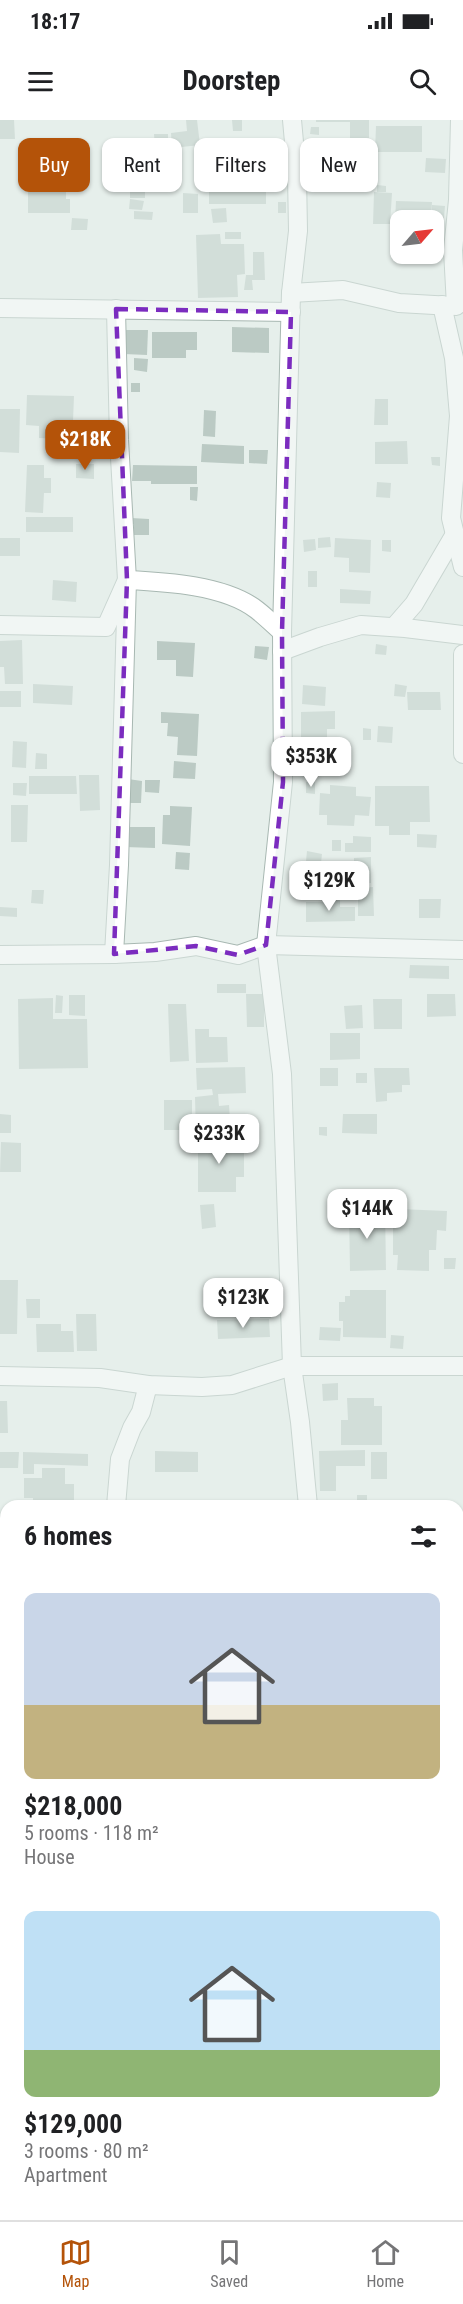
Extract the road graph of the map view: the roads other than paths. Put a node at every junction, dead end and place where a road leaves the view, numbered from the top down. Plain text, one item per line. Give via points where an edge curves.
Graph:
1 (292, 120) edge
2 (460, 120) edge
3 (291, 293) junction
4 (454, 306) edge
5 (0, 308) edge
6 (116, 309) junction
7 (291, 312) junction
8 (455, 534) junction
9 (463, 567) edge
10 (127, 580) junction
11 (0, 625) edge
12 (394, 627) junction
13 (282, 632) junction
14 (463, 635) edge
15 (282, 651) junction
16 (463, 654) edge
17 (463, 754) edge
18 (266, 945) junction
19 (463, 950) edge
20 (114, 954) junction
21 (0, 955) edge
22 (292, 1366) junction
23 (463, 1366) edge
24 (0, 1376) edge
25 (148, 1385) junction
26 (117, 1500) edge
27 (307, 1500) edge

1 - 3 street via 298,231
2 - 4 street
3 - 4 street via 343,290 399,303
3 - 7 street
4 - 8 street via 459,416 451,518
5 - 6 street
6 - 7 street
6 - 10 street
7 - 13 street
8 - 9 street
8 - 12 street via 414,604
10 - 11 street via 106,627
10 - 13 street via 176,583 208,590 256,609
10 - 20 street
12 - 14 street
12 - 15 street via 361,625
13 - 15 street
15 - 18 street via 283,782
16 - 17 street
18 - 19 street
18 - 20 street via 238,955 196,946
18 - 22 street via 282,1074
20 - 21 street
22 - 23 street
22 - 25 street via 232,1385
22 - 27 street
24 - 25 street via 100,1378
25 - 26 street via 141,1412 120,1459

